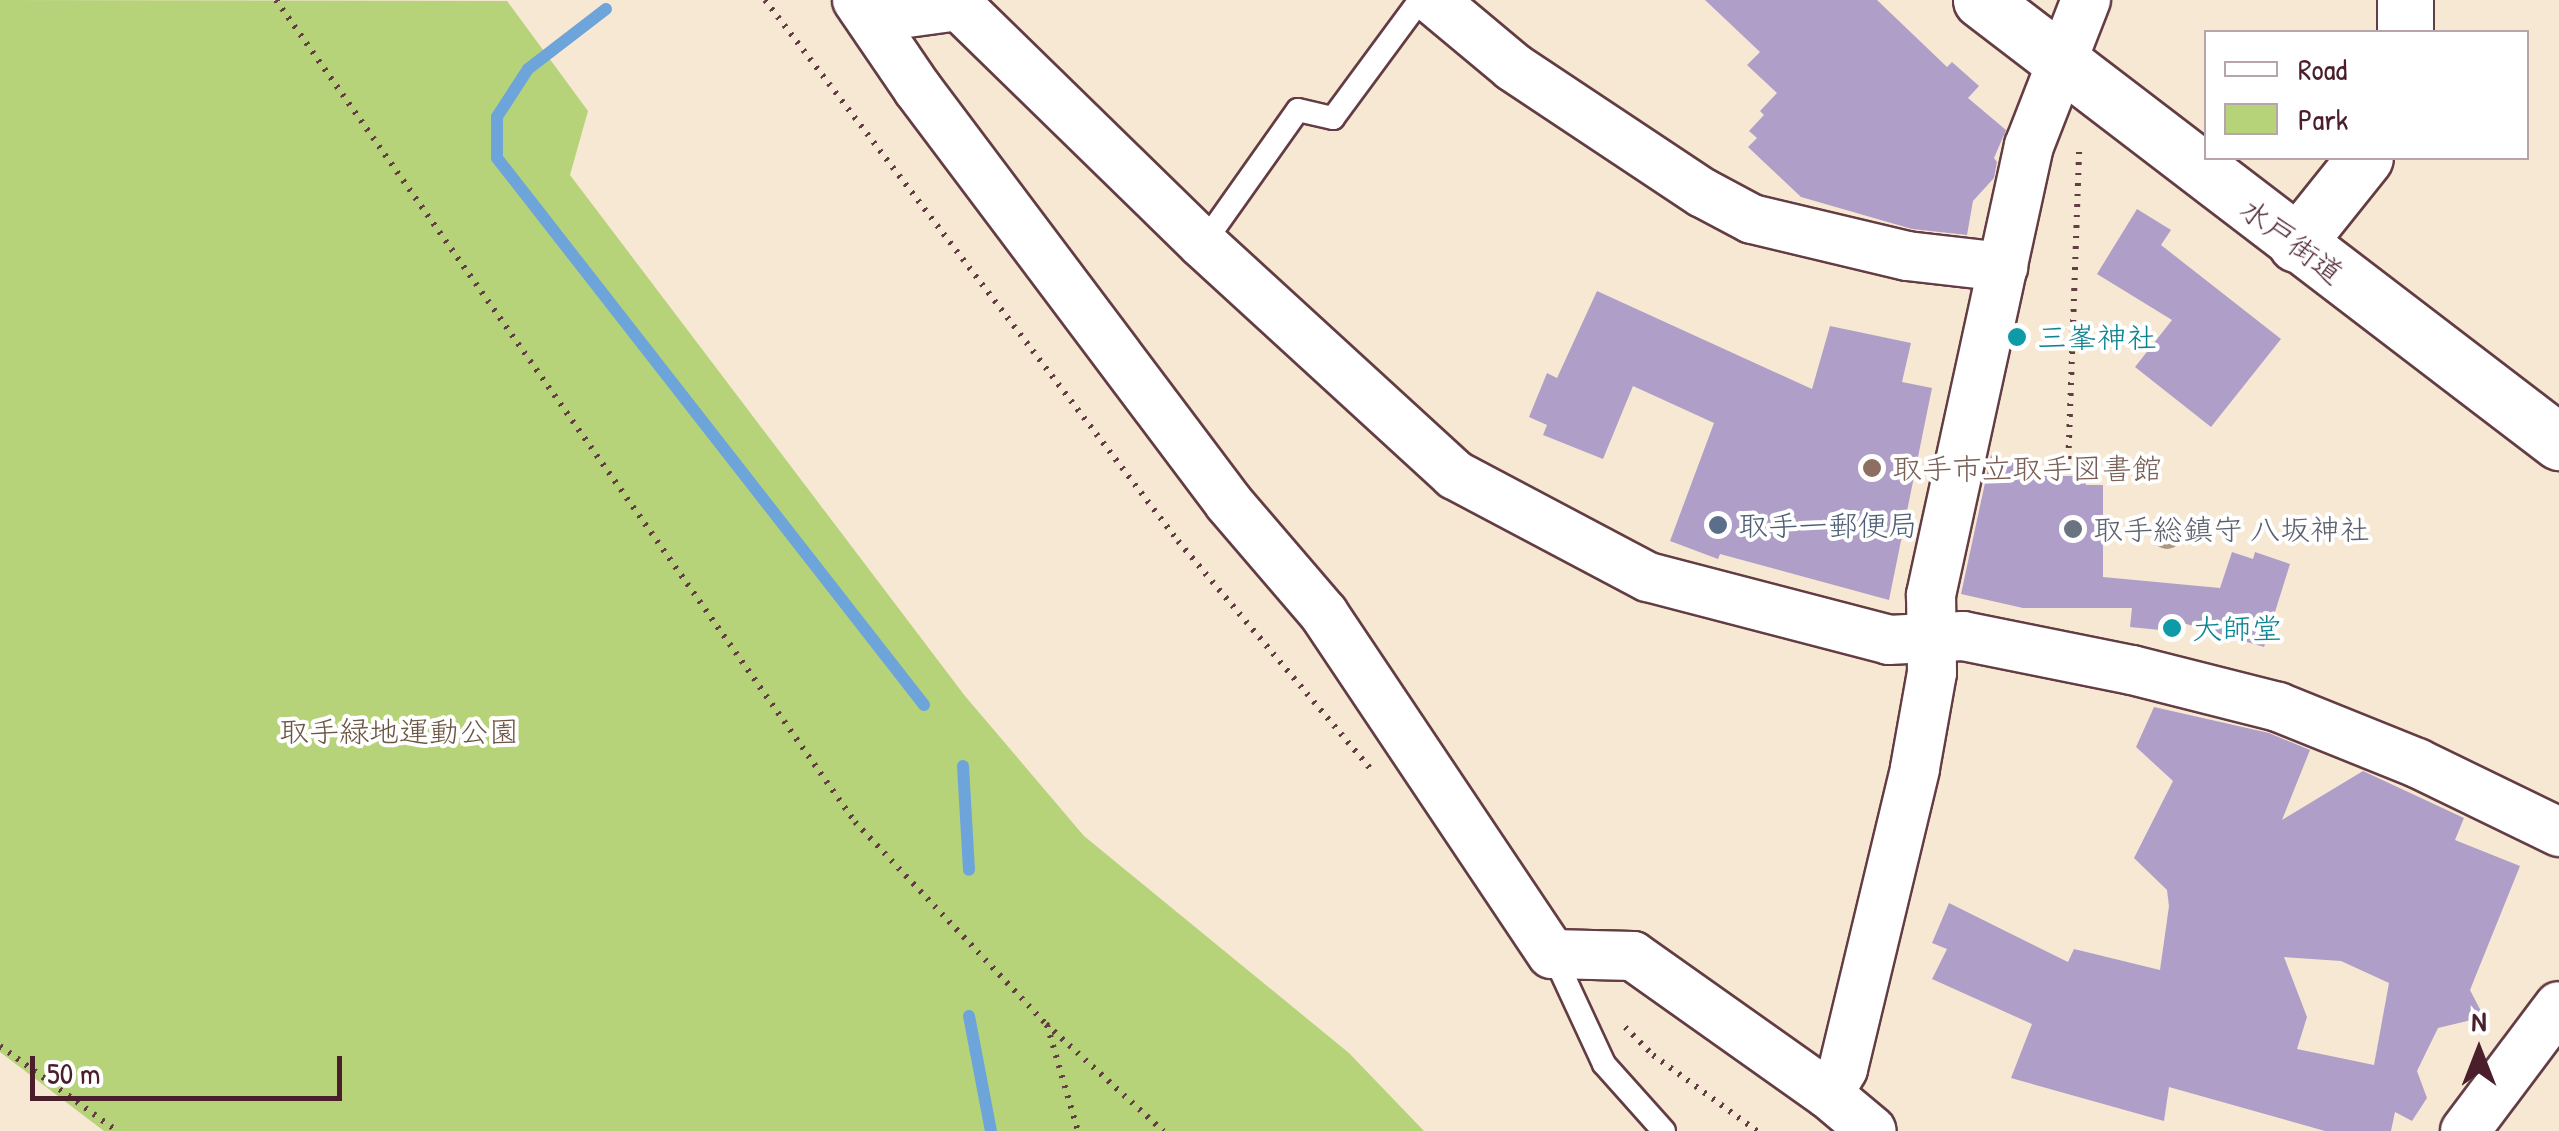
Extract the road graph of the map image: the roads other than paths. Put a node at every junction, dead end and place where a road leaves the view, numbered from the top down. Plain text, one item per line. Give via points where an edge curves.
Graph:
1 (1420, 0) edge
2 (1433, 0) edge
3 (1981, 0) edge
4 (2086, 0) edge
5 (2405, 0) edge
6 (955, 3) edge
7 (864, 9) edge
8 (2405, 30) edge
9 (2062, 66) junction
10 (2363, 160) edge
11 (1203, 244) junction
12 (2296, 244) junction
13 (2004, 266) junction
14 (2559, 442) edge
15 (1930, 638) junction
16 (2559, 832) edge
17 (1552, 954) junction
18 (2559, 1006) edge
19 (1828, 1094) junction
20 (2478, 1128) edge
21 (1664, 1131) edge
22 (1872, 1131) edge

1 - 11 lane via 1333,118 1298,110
2 - 13 street via 1513,68 1752,219 1908,256
3 - 9 main road, 水戸街道
4 - 9 street
5 - 8 main road
6 - 7 street
6 - 11 street
7 - 17 street via 916,88 1229,502 1324,614
9 - 12 main road, 水戸街道
9 - 13 street via 2030,146
10 - 12 main road
11 - 15 street via 1455,476 1648,578 1890,640
12 - 14 main road, 水戸街道
13 - 15 street via 1931,596
15 - 16 street via 1963,636 2278,706
15 - 19 street via 1932,672 1915,768 1843,1070
17 - 19 street via 1633,956
17 - 21 lane via 1604,1064
18 - 20 street
19 - 22 street

